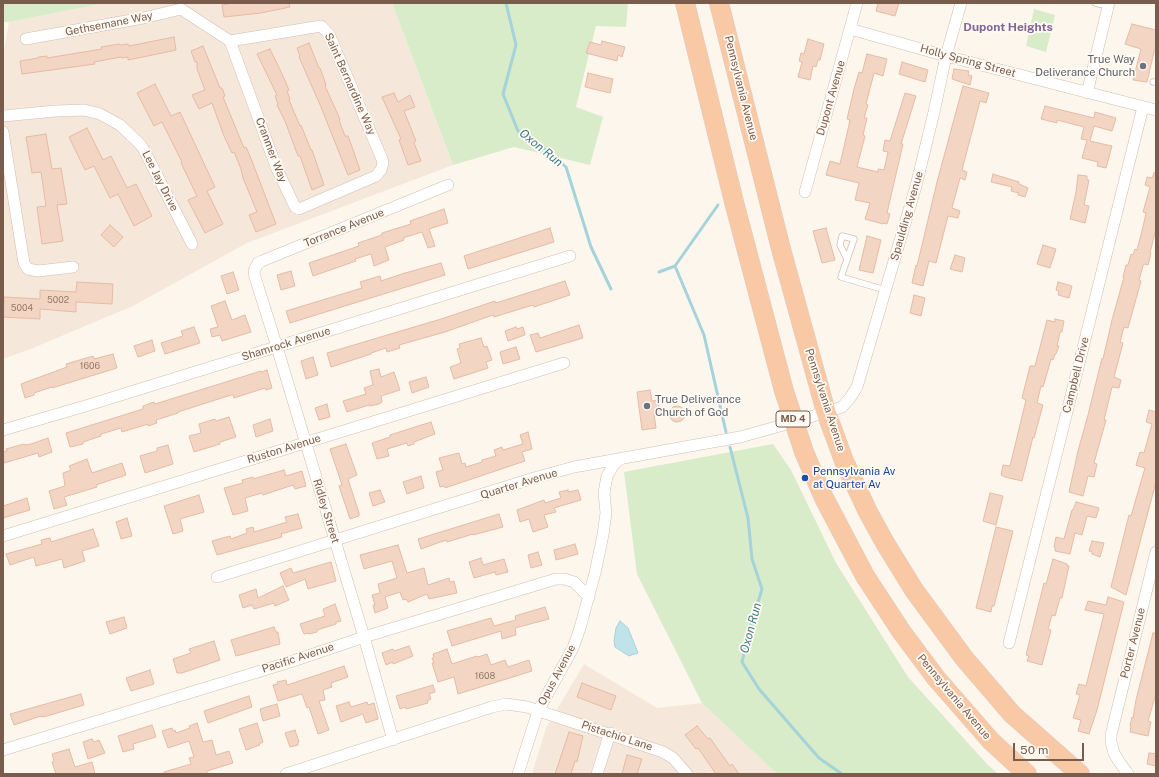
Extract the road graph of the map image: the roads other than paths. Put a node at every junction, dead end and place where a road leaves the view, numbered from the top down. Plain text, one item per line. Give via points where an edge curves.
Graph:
1 (685, 3) edge
2 (719, 3) edge
3 (857, 3) edge
4 (961, 3) edge
5 (1095, 3) edge
6 (1109, 4) edge
7 (179, 6) edge
8 (850, 29) junction
9 (26, 39) dead end
10 (230, 41) junction
11 (946, 56) junction
12 (1087, 93) junction
13 (1142, 107) junction
14 (1156, 110) edge
15 (3, 116) edge
16 (3, 132) edge
17 (448, 184) dead end
18 (345, 189) joint
19 (804, 192) dead end
20 (192, 244) dead end
21 (570, 256) dead end
22 (847, 259) dead end
23 (73, 266) dead end
24 (256, 282) joint
25 (885, 290) junction
26 (277, 347) junction
27 (564, 363) dead end
28 (826, 412) junction
29 (794, 422) junction
30 (3, 430) edge
31 (305, 442) junction
32 (624, 457) junction
33 (3, 536) edge
34 (335, 540) junction
35 (1156, 552) edge
36 (216, 577) dead end
37 (589, 597) junction
38 (364, 636) junction
39 (1009, 643) dead end
40 (538, 711) junction
41 (610, 733) junction
42 (393, 740) junction
43 (3, 750) edge
44 (286, 774) edge
45 (518, 774) edge
46 (597, 774) edge
47 (687, 774) edge
48 (1027, 774) edge
49 (1080, 774) edge
50 (1128, 774) edge

1 - 29 highway, Pennsylvania Avenue / MD 4 via 764,316
2 - 28 highway, Pennsylvania Avenue / MD 4 via 783,256
3 - 8 street, Dupont Avenue
4 - 11 street, Spaulding Avenue
5 - 6 lane
6 - 12 street
7 - 9 street, Gethsemane Way via 129,20
7 - 10 street, Gethsemane Way
8 - 11 street, Holly Spring Street
8 - 19 street, Dupont Avenue
10 - 18 street, Cranmer Way via 277,169 295,207 301,209
10 - 18 street, Saint Bernardine Way via 321,26 328,32 383,161 376,176
11 - 12 street, Holly Spring Street
11 - 25 street, Spaulding Avenue via 916,186
12 - 13 street, Holly Spring Street
13 - 14 street, Holly Spring Street
13 - 39 street, Campbell Drive
15 - 20 street, Lee Jay Drive via 84,110 100,114 120,125 143,148
16 - 23 street via 26,268 38,271
17 - 24 street, Torrance Avenue via 258,263 254,273
21 - 26 street, Shamrock Avenue
22 - 25 lane via 841,277
24 - 26 street, Ridley Street
25 - 28 street, Spaulding Avenue via 857,387 842,407
26 - 30 street, Shamrock Avenue
26 - 31 street, Ridley Street
27 - 31 street, Ruston Avenue
28 - 29 street, Quarter Avenue
28 - 49 highway, Pennsylvania Avenue / MD 4 via 868,512 914,590 964,658 1012,714
29 - 32 street, Quarter Avenue via 740,437
29 - 48 highway, Pennsylvania Avenue / MD 4 via 804,452 843,536 865,576 901,631 936,678 986,735
31 - 33 street, Ruston Avenue
31 - 34 street, Ridley Street
32 - 34 street, Quarter Avenue via 534,478
32 - 37 street, Opus Avenue via 614,464 607,476 603,535
34 - 36 street, Quarter Avenue
34 - 38 street, Ridley Street
35 - 50 street, Porter Avenue via 1111,735 1114,753
37 - 38 street, Pacific Avenue via 574,582 564,578 556,579
37 - 40 street, Opus Avenue via 573,648
38 - 42 street, Ridley Street
38 - 43 street, Pacific Avenue via 290,662
40 - 41 street, Pistachio Lane
40 - 42 street, Opus Avenue via 521,705 500,704
40 - 45 street
41 - 46 street
41 - 47 street, Pistachio Lane via 663,752 673,758
42 - 44 street, Opus Avenue

